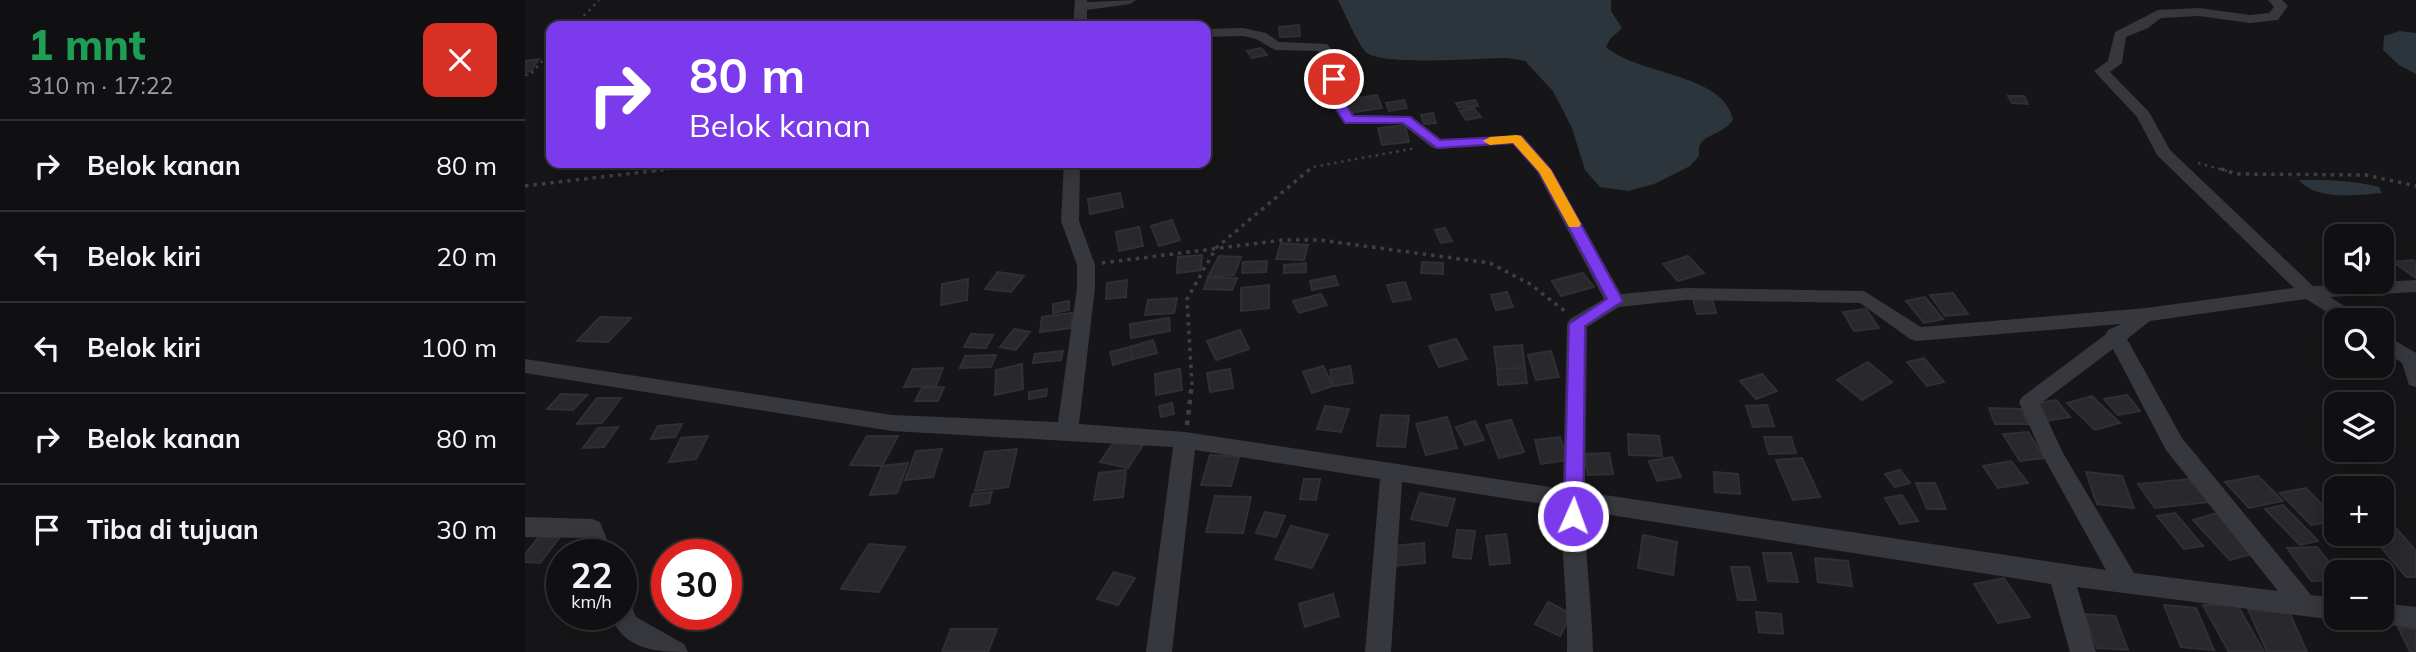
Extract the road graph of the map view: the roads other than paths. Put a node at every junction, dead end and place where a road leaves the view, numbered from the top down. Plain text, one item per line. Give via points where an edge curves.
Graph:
1 (1129, 0) edge
2 (2274, 0) edge
3 (1081, 3) edge
4 (1080, 21) edge
5 (1211, 33) edge
6 (1072, 168) edge
7 (2416, 286) edge
8 (2309, 292) junction
9 (1615, 301) junction
10 (2334, 308) edge
11 (2146, 315) junction
12 (2115, 335) junction
13 (2394, 348) edge
14 (525, 366) edge
15 (2416, 380) edge
16 (1067, 431) junction
17 (1185, 440) junction
18 (1392, 473) junction
19 (1574, 502) junction
20 (525, 527) edge
21 (595, 539) edge
22 (2061, 575) junction
23 (2127, 583) junction
24 (2304, 605) junction
25 (2324, 608) edge
26 (2394, 615) edge
27 (2416, 618) edge
28 (636, 630) edge
29 (675, 652) edge
30 (1159, 652) edge
31 (1378, 652) edge
32 (1580, 652) edge
33 (2083, 652) edge

1 - 3 street
2 - 8 street via 2281,6 2273,18 2158,14 2120,36 2115,63 2101,71 2144,115 2162,152
3 - 4 street
5 - 9 street via 1256,34 1275,46 1322,47 1333,60 1334,97 1349,120 1406,119 1437,144 1517,139 1544,170
6 - 16 street via 1070,221 1086,265 1086,288
7 - 8 street
8 - 10 street
8 - 11 street
9 - 11 street via 1685,294 1864,297 1917,334
9 - 19 street via 1577,324
11 - 12 street
12 - 23 street via 2029,402 2054,456
12 - 24 street via 2174,444
13 - 15 street via 2411,359
14 - 16 street via 892,423
16 - 17 street
17 - 18 street
17 - 30 street
18 - 19 street
18 - 31 street
19 - 22 street
19 - 32 street
20 - 21 street via 592,529
22 - 23 street
22 - 33 street
23 - 24 street
24 - 25 street
26 - 27 street
28 - 29 street

